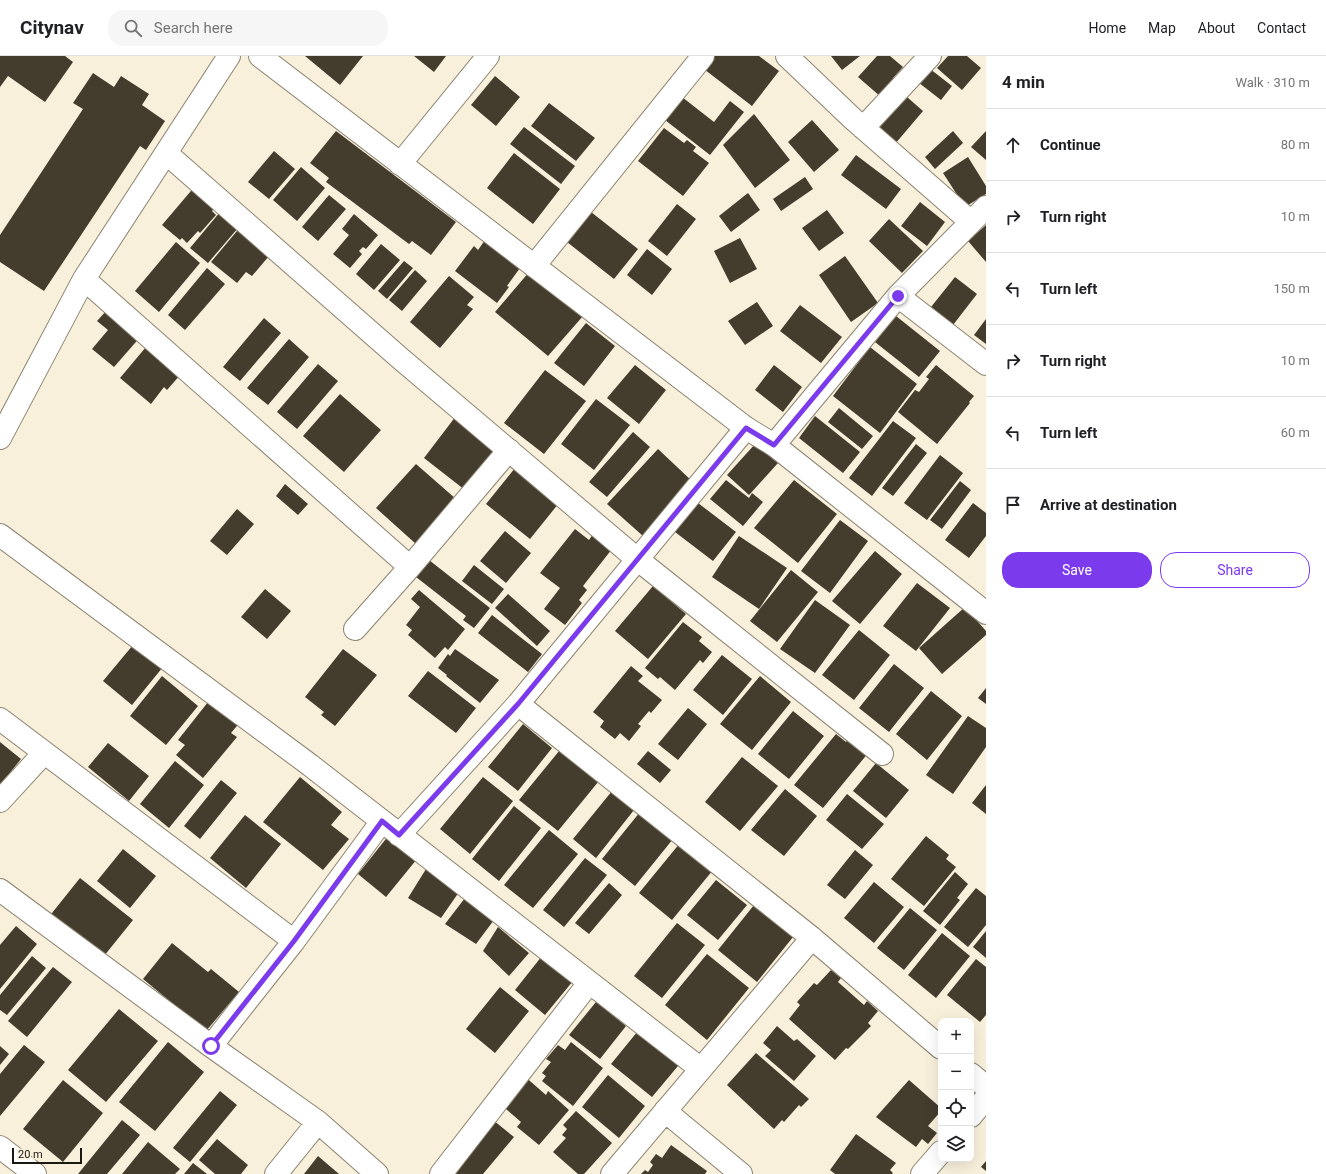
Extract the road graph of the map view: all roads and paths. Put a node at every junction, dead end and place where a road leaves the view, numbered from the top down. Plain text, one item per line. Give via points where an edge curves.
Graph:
1 (229, 56) edge
2 (488, 56) edge
3 (703, 56) edge
4 (787, 56) edge
5 (930, 56) edge
6 (266, 58) edge
7 (863, 128) junction
8 (166, 153) junction
9 (400, 164) junction
10 (979, 215) edge
11 (534, 266) junction
12 (84, 280) junction
13 (898, 296) junction
14 (986, 364) edge
15 (746, 428) junction
16 (0, 438) edge
17 (774, 445) junction
18 (509, 450) junction
19 (0, 535) edge
20 (638, 560) junction
21 (410, 567) junction
22 (986, 613) edge
23 (355, 629) dead end
24 (518, 704) junction
25 (0, 719) edge
26 (44, 753) junction
27 (882, 754) dead end
28 (0, 801) edge
29 (382, 821) junction
30 (399, 835) junction
31 (0, 890) edge
32 (812, 938) junction
33 (294, 941) junction
34 (590, 983) junction
35 (938, 1045) edge
36 (211, 1046) junction
37 (701, 1069) junction
38 (974, 1076) edge
39 (986, 1086) edge
40 (986, 1098) edge
41 (665, 1111) junction
42 (974, 1112) edge
43 (318, 1122) junction
44 (0, 1147) edge
45 (35, 1174) edge
46 (276, 1174) edge
47 (377, 1174) edge
48 (441, 1174) edge
49 (612, 1174) edge
50 (741, 1174) edge

1 - 8 street
2 - 9 street
3 - 11 street
4 - 7 street
5 - 7 street
6 - 9 street
7 - 10 street
8 - 12 street
8 - 18 street
9 - 11 street
10 - 13 street
11 - 15 street
12 - 16 street
12 - 21 street
13 - 14 street
13 - 17 street
15 - 17 street
15 - 20 street
17 - 22 street
18 - 20 street
18 - 21 street
19 - 29 street
20 - 24 street
20 - 27 street
21 - 23 street
24 - 30 street
24 - 32 street
25 - 26 street
26 - 28 street
26 - 33 street
29 - 30 street
29 - 33 street
30 - 34 street
31 - 36 street
32 - 35 street
32 - 37 street
33 - 36 street
34 - 37 street
34 - 48 street
36 - 43 street
37 - 41 street
38 - 39 street
40 - 42 street
41 - 49 street
41 - 50 street
43 - 46 street
43 - 47 street
44 - 45 street

